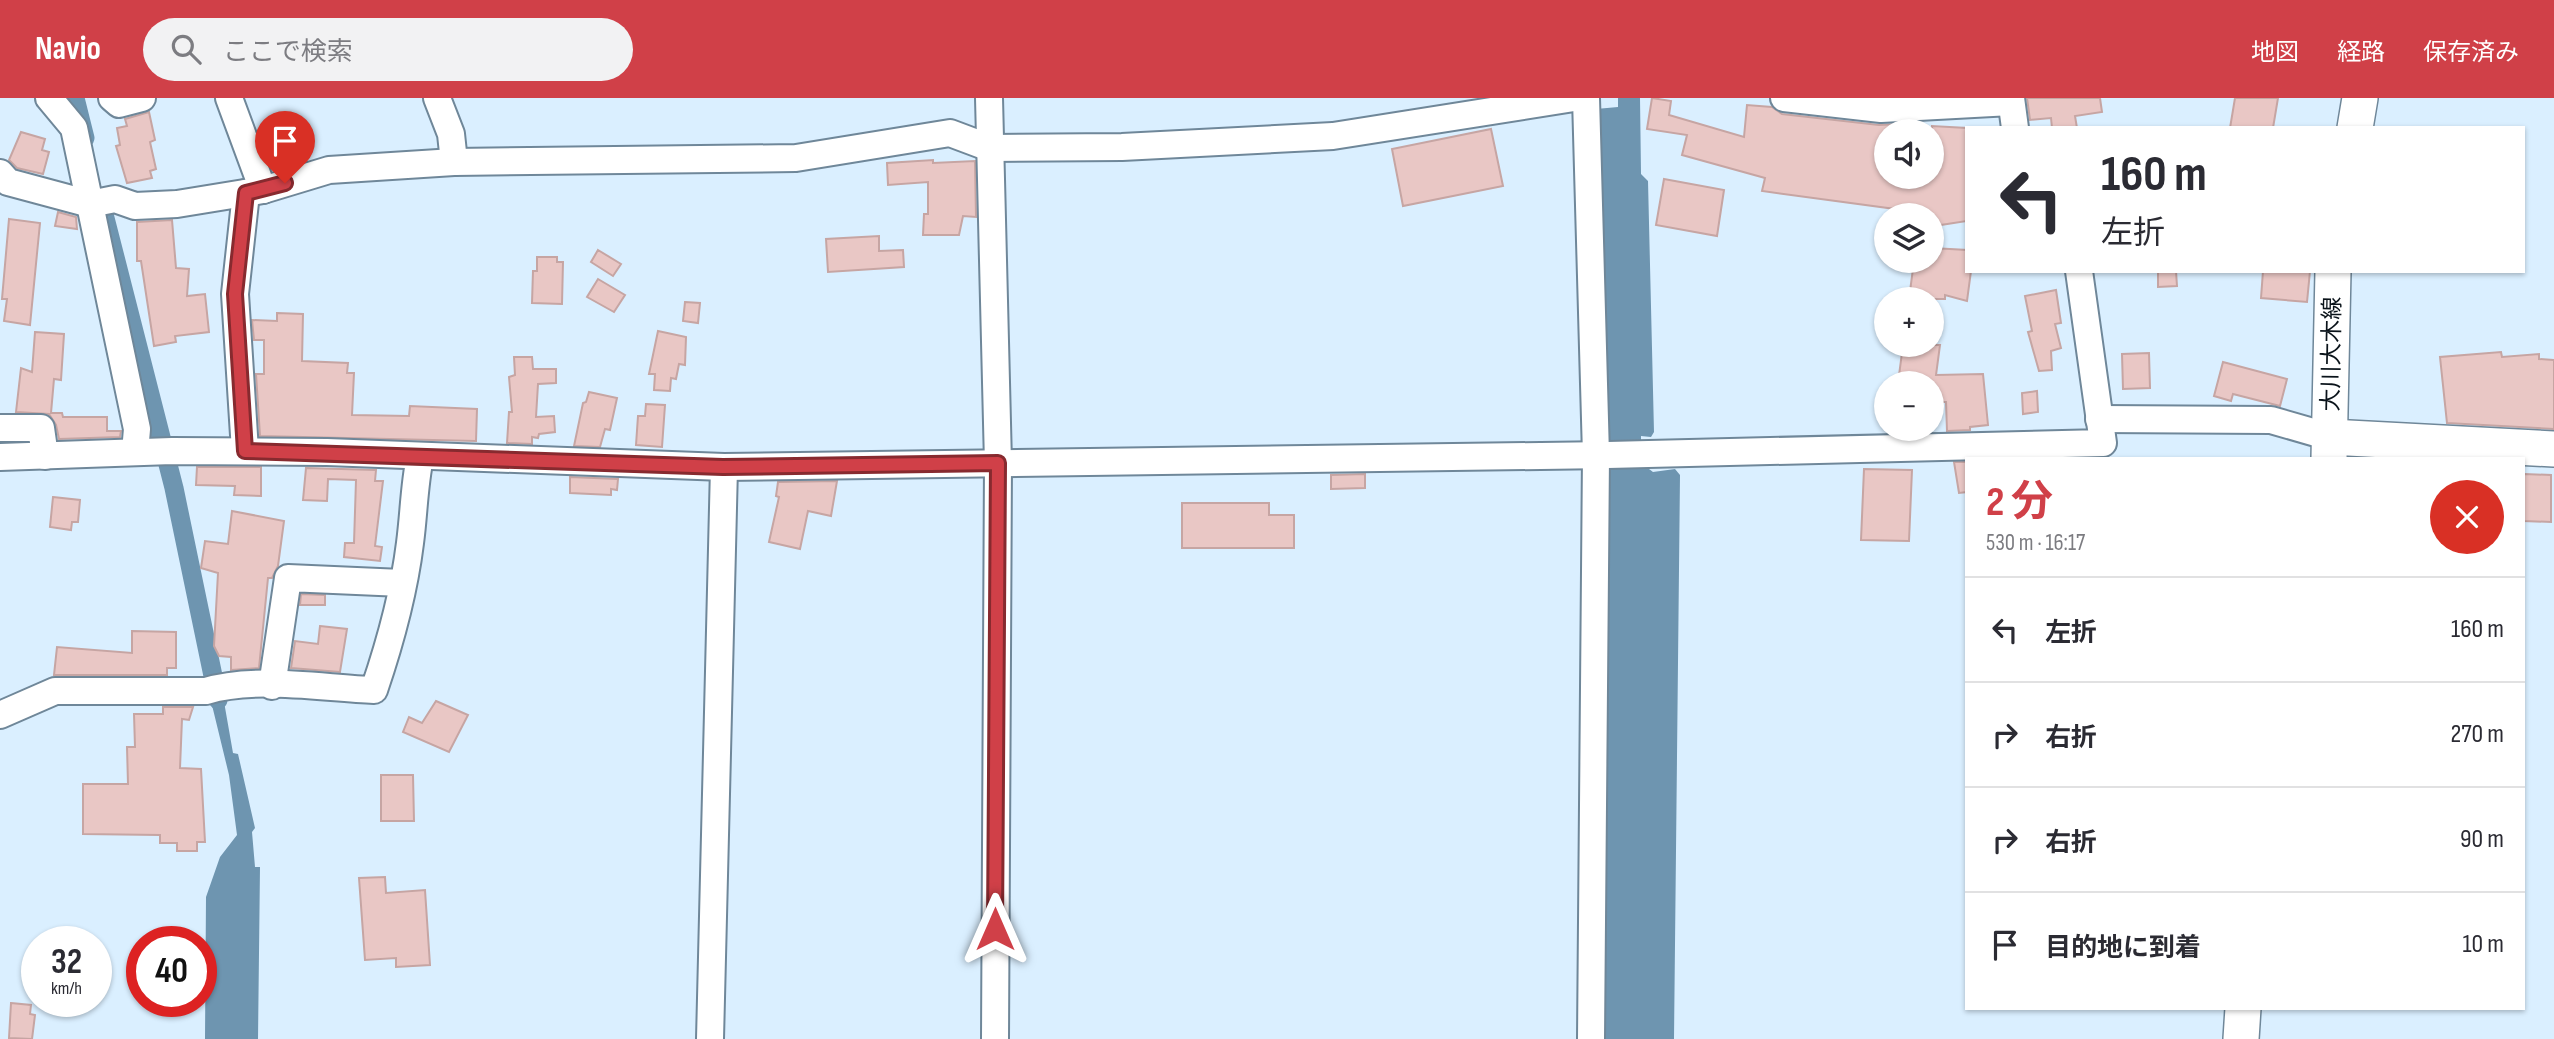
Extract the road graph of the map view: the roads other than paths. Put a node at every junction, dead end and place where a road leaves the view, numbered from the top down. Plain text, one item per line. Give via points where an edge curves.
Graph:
1 (49, 98) edge
2 (112, 98) edge
3 (142, 98) edge
4 (229, 98) edge
5 (437, 98) edge
6 (989, 98) edge
7 (1574, 98) edge
8 (1586, 98) edge
9 (1784, 98) edge
10 (2360, 98) edge
11 (2012, 109) edge
12 (2355, 126) edge
13 (990, 148) junction
14 (454, 162) junction
15 (0, 173) edge
16 (254, 192) junction
17 (101, 202) junction
18 (2080, 273) edge
19 (2333, 273) edge
20 (2099, 419) junction
21 (0, 428) edge
22 (2329, 448) edge
23 (2554, 449) edge
24 (245, 451) junction
25 (140, 452) junction
26 (1602, 455) junction
27 (44, 456) junction
28 (0, 457) edge
29 (420, 457) junction
30 (998, 463) junction
31 (723, 467) junction
32 (402, 583) junction
33 (272, 686) junction
34 (0, 715) edge
35 (2243, 1010) edge
36 (710, 1039) edge
37 (995, 1039) edge
38 (1591, 1039) edge
39 (2241, 1039) edge

1 - 17 street via 74,128
2 - 3 street via 119,104
4 - 16 street
5 - 14 street via 451,134
6 - 13 street
7 - 13 street via 1333,136 1122,147
8 - 26 street
9 - 11 street via 1881,109
10 - 12 main road
13 - 14 street via 950,133 796,158
13 - 30 street
14 - 16 street via 329,170
15 - 17 street via 8,182
16 - 17 street via 177,204
16 - 24 street via 235,294
17 - 25 street
18 - 20 street
19 - 22 main road, 大川大木線
20 - 22 street via 2271,420
20 - 26 street via 2103,443
21 - 27 street via 41,428
22 - 23 main road, 大川大木線
24 - 25 street
24 - 29 street
25 - 27 street
26 - 30 street
26 - 38 street
27 - 28 street
29 - 31 street
29 - 32 street
30 - 31 street
30 - 37 street
31 - 36 street
32 - 33 street via 374,690
32 - 33 street via 288,578
33 - 34 street via 55,691
35 - 39 main road

